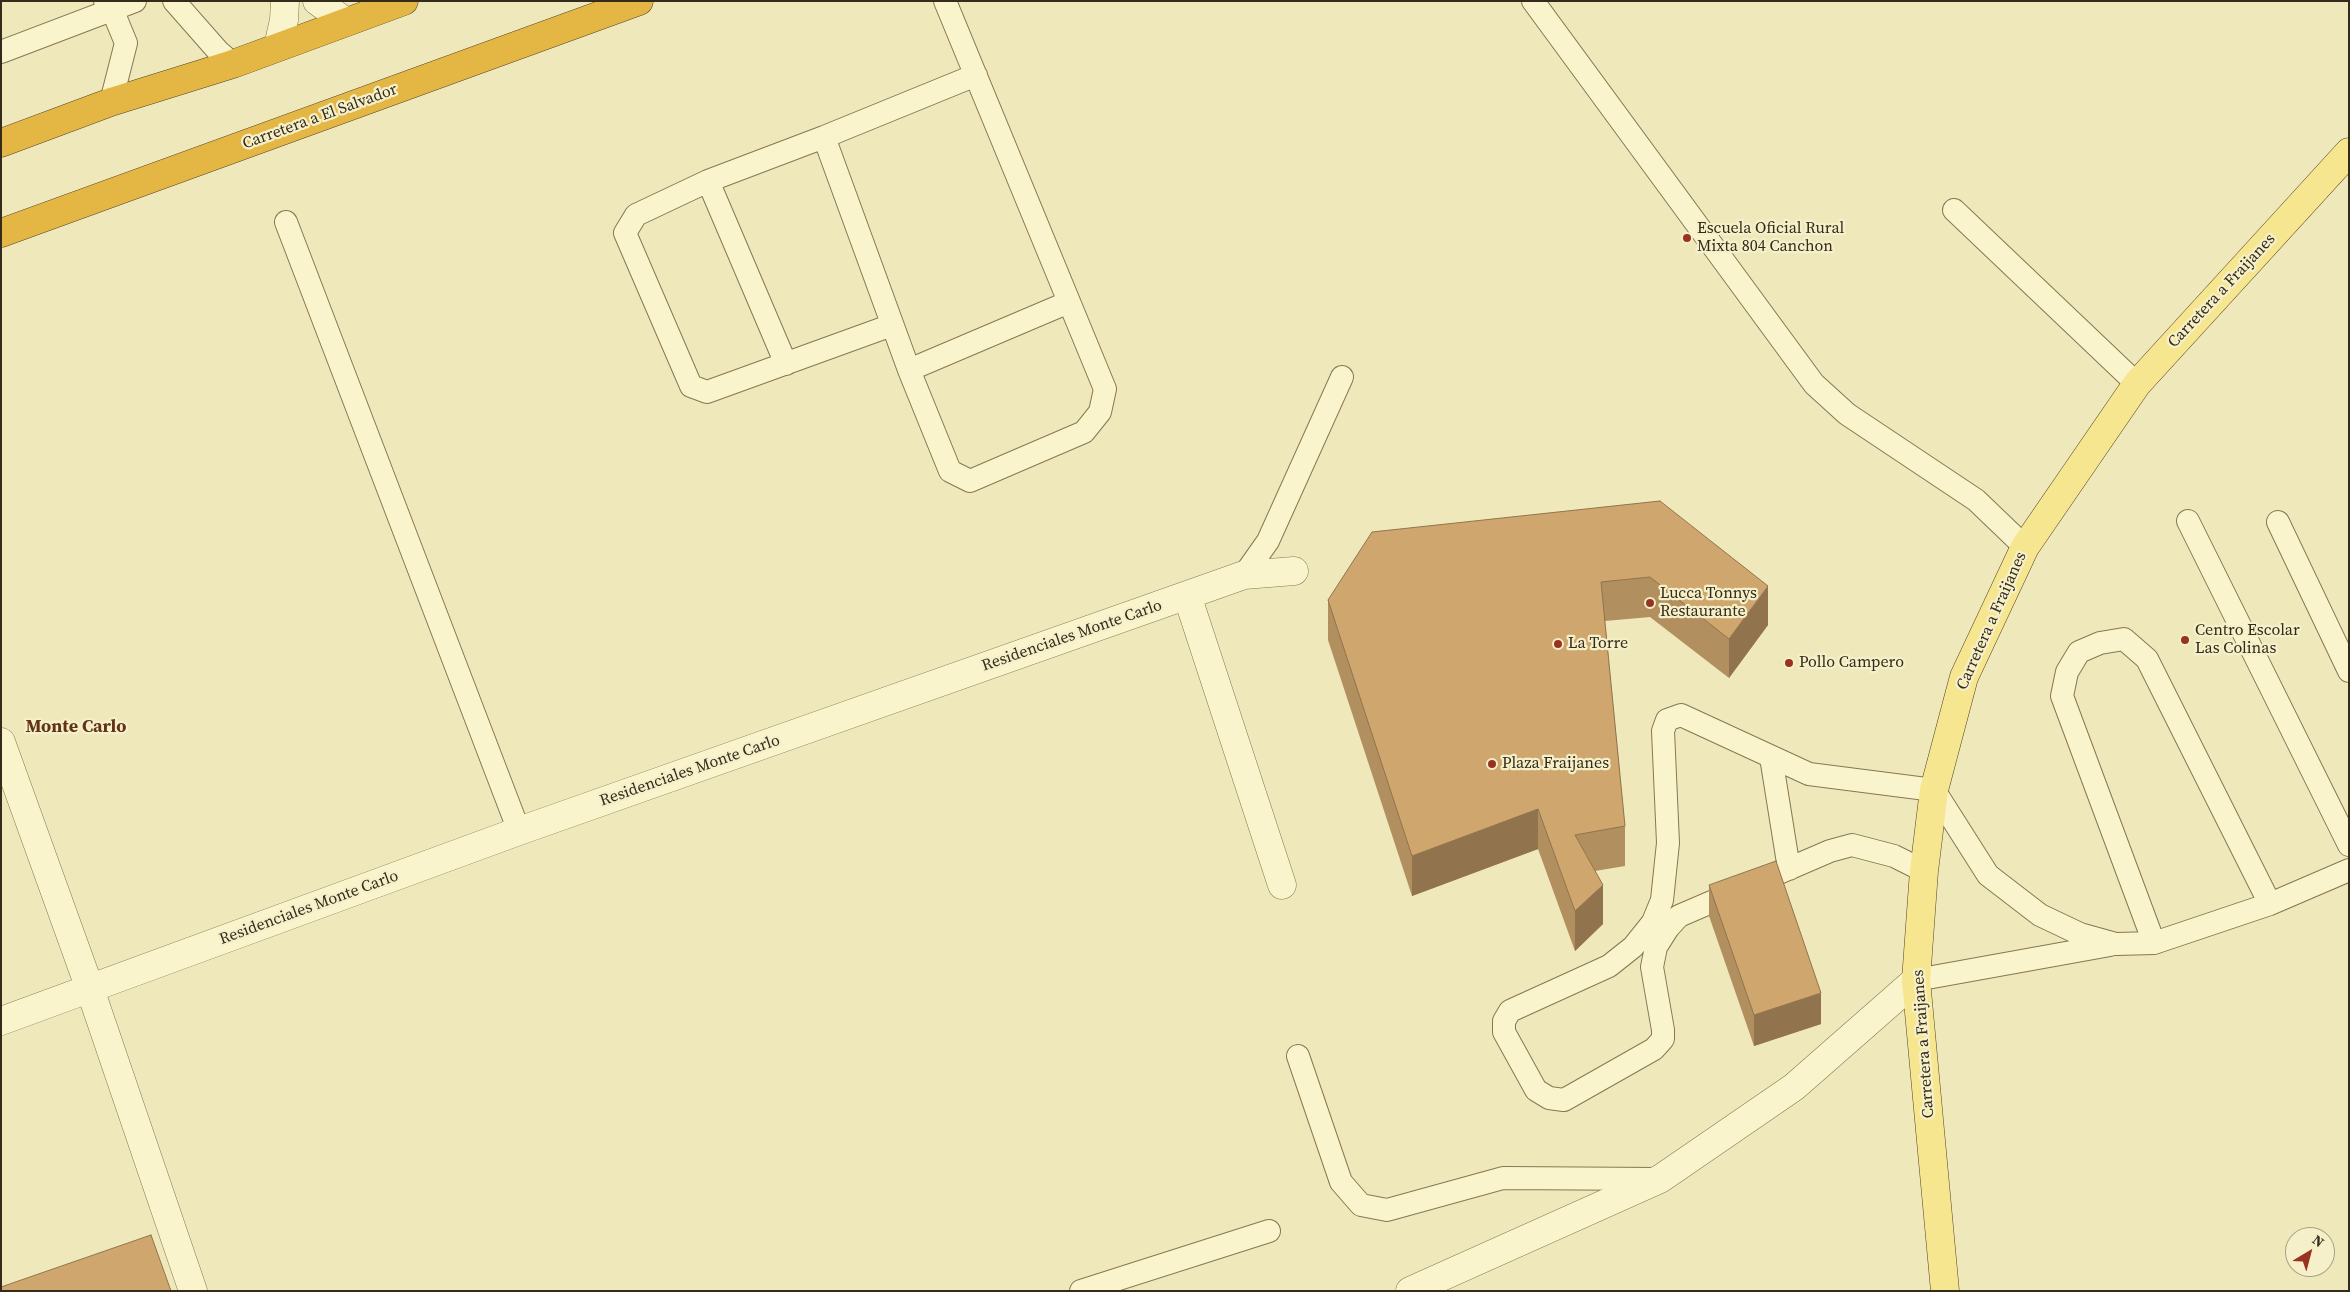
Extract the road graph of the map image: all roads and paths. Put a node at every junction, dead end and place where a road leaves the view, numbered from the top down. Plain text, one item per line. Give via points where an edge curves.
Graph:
1 (135, 1) edge
2 (174, 1) edge
3 (285, 1) edge
4 (317, 1) edge
5 (639, 1) edge
6 (945, 1) edge
7 (1533, 1) edge
8 (395, 3) edge
9 (109, 5) edge
10 (346, 22) junction
11 (278, 47) junction
12 (1, 52) edge
13 (233, 64) junction
14 (976, 75) junction
15 (111, 102) junction
16 (824, 137) junction
17 (1, 143) edge
18 (2349, 152) edge
19 (708, 181) junction
20 (1954, 210) dead end
21 (286, 222) dead end
22 (1, 233) edge
23 (1069, 302) junction
24 (892, 325) junction
25 (786, 364) junction
26 (909, 370) junction
27 (1342, 377) dead end
28 (2137, 384) junction
29 (2188, 521) dead end
30 (2278, 522) dead end
31 (2025, 547) junction
32 (1294, 570) dead end
33 (1244, 575) junction
34 (1186, 595) junction
35 (2349, 671) edge
36 (1, 742) edge
37 (1771, 757) junction
38 (1934, 790) junction
39 (519, 831) junction
40 (2349, 845) edge
41 (1789, 869) junction
42 (1924, 870) junction
43 (2349, 870) edge
44 (1282, 885) dead end
45 (2270, 904) junction
46 (2154, 943) junction
47 (2116, 944) junction
48 (1916, 980) junction
49 (90, 989) junction
50 (1, 1021) edge
51 (1298, 1056) dead end
52 (1660, 1180) junction
53 (1269, 1231) dead end
54 (1086, 1290) edge
55 (193, 1291) edge
56 (1410, 1291) edge
57 (1945, 1291) edge

1 - 9 lane
2 - 13 lane
3 - 11 street
4 - 10 street
5 - 22 highway, Carretera a El Salvador
6 - 14 lane
7 - 31 lane via 1814,384 1847,414 1976,500
8 - 10 highway
9 - 12 lane
9 - 15 lane via 126,43
10 - 11 highway
11 - 13 highway
13 - 15 highway
14 - 16 lane
14 - 23 lane
15 - 17 highway
16 - 19 lane
16 - 24 lane
18 - 28 main road, Carretera a Fraijanes
19 - 25 lane
19 - 25 lane via 636,215 625,233 691,386 707,392
20 - 28 lane
21 - 39 lane
23 - 26 lane
23 - 26 lane via 1105,389 1100,412 1084,432 970,481 950,471
24 - 25 lane
24 - 26 lane
27 - 33 lane via 1280,517
28 - 31 main road, Carretera a Fraijanes
29 - 40 lane
30 - 35 lane
31 - 38 main road, Carretera a Fraijanes via 1964,677
32 - 33 street, Residenciales Monte Carlo
33 - 34 street, Residenciales Monte Carlo
34 - 39 street, Residenciales Monte Carlo
34 - 44 street
36 - 49 street
37 - 38 lane via 1809,774
37 - 41 lane
37 - 41 lane via 1681,715 1666,720 1663,731 1668,842 1662,900 1653,922 1633,947 1609,966 1510,1011 1504,1022 1504,1032 1536,1090 1549,1098 1564,1100 1654,1049 1663,1039 1663,1030 1652,967 1656,947 1668,928 1679,916
38 - 42 main road, Carretera a Fraijanes
38 - 47 lane via 1988,875 2040,915 2080,934
39 - 49 street, Residenciales Monte Carlo
41 - 42 lane via 1852,845 1894,856
42 - 48 main road, Carretera a Fraijanes
43 - 45 lane
45 - 46 lane
45 - 46 lane via 2147,659 2124,639 2100,642 2079,652 2068,672 2062,696
46 - 47 lane
47 - 48 lane
48 - 52 street via 1794,1087
48 - 57 main road, Carretera a Fraijanes
49 - 50 street, Residenciales Monte Carlo
49 - 55 street
51 - 52 lane via 1341,1182 1361,1205 1387,1210 1503,1178
52 - 56 street
53 - 54 lane

